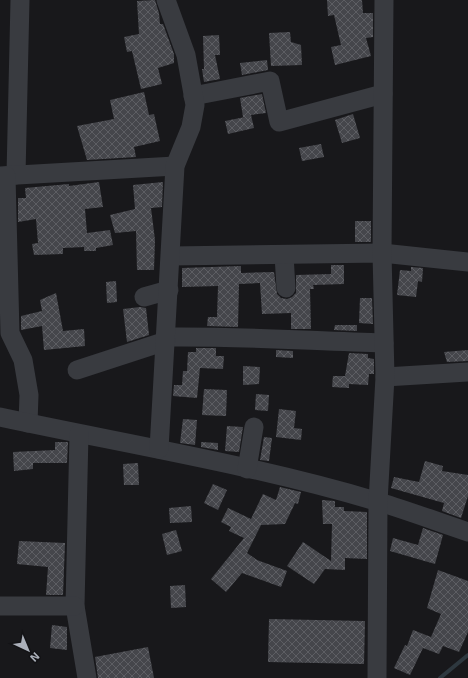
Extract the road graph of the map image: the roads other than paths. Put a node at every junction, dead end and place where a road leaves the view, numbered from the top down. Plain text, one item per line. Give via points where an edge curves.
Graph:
1 (20, 0) edge
2 (166, 0) edge
3 (384, 0) edge
4 (383, 94) junction
5 (193, 96) junction
6 (175, 166) junction
7 (7, 176) edge
8 (382, 253) junction
9 (284, 255) junction
10 (171, 256) junction
11 (468, 262) edge
12 (286, 288) dead end
13 (169, 290) junction
14 (144, 297) dead end
15 (166, 339) junction
16 (384, 343) junction
17 (77, 370) dead end
18 (468, 372) edge
19 (385, 377) junction
20 (0, 417) edge
21 (28, 423) junction
22 (254, 427) dead end
23 (79, 434) junction
24 (159, 449) junction
25 (247, 469) junction
26 (378, 502) junction
27 (468, 532) edge
28 (0, 606) edge
29 (76, 606) junction
30 (87, 678) edge
31 (377, 678) edge

1 - 7 street
2 - 5 street via 186,55
3 - 4 street
4 - 5 street via 279,122 270,81
4 - 8 street
5 - 6 street via 195,105 191,127
6 - 7 street
6 - 10 street
7 - 21 street via 10,333 23,360 29,395
8 - 9 street
8 - 11 street
8 - 16 street
9 - 10 street
9 - 12 street
10 - 13 street
13 - 14 street
13 - 15 street
15 - 16 street via 221,336 262,340
15 - 17 street
15 - 24 street
16 - 19 street
18 - 19 street
19 - 26 street
20 - 21 street
21 - 23 street
22 - 25 street
23 - 24 street
23 - 29 street
24 - 25 street
25 - 26 street
26 - 27 street
26 - 31 street
28 - 29 street
29 - 30 street

